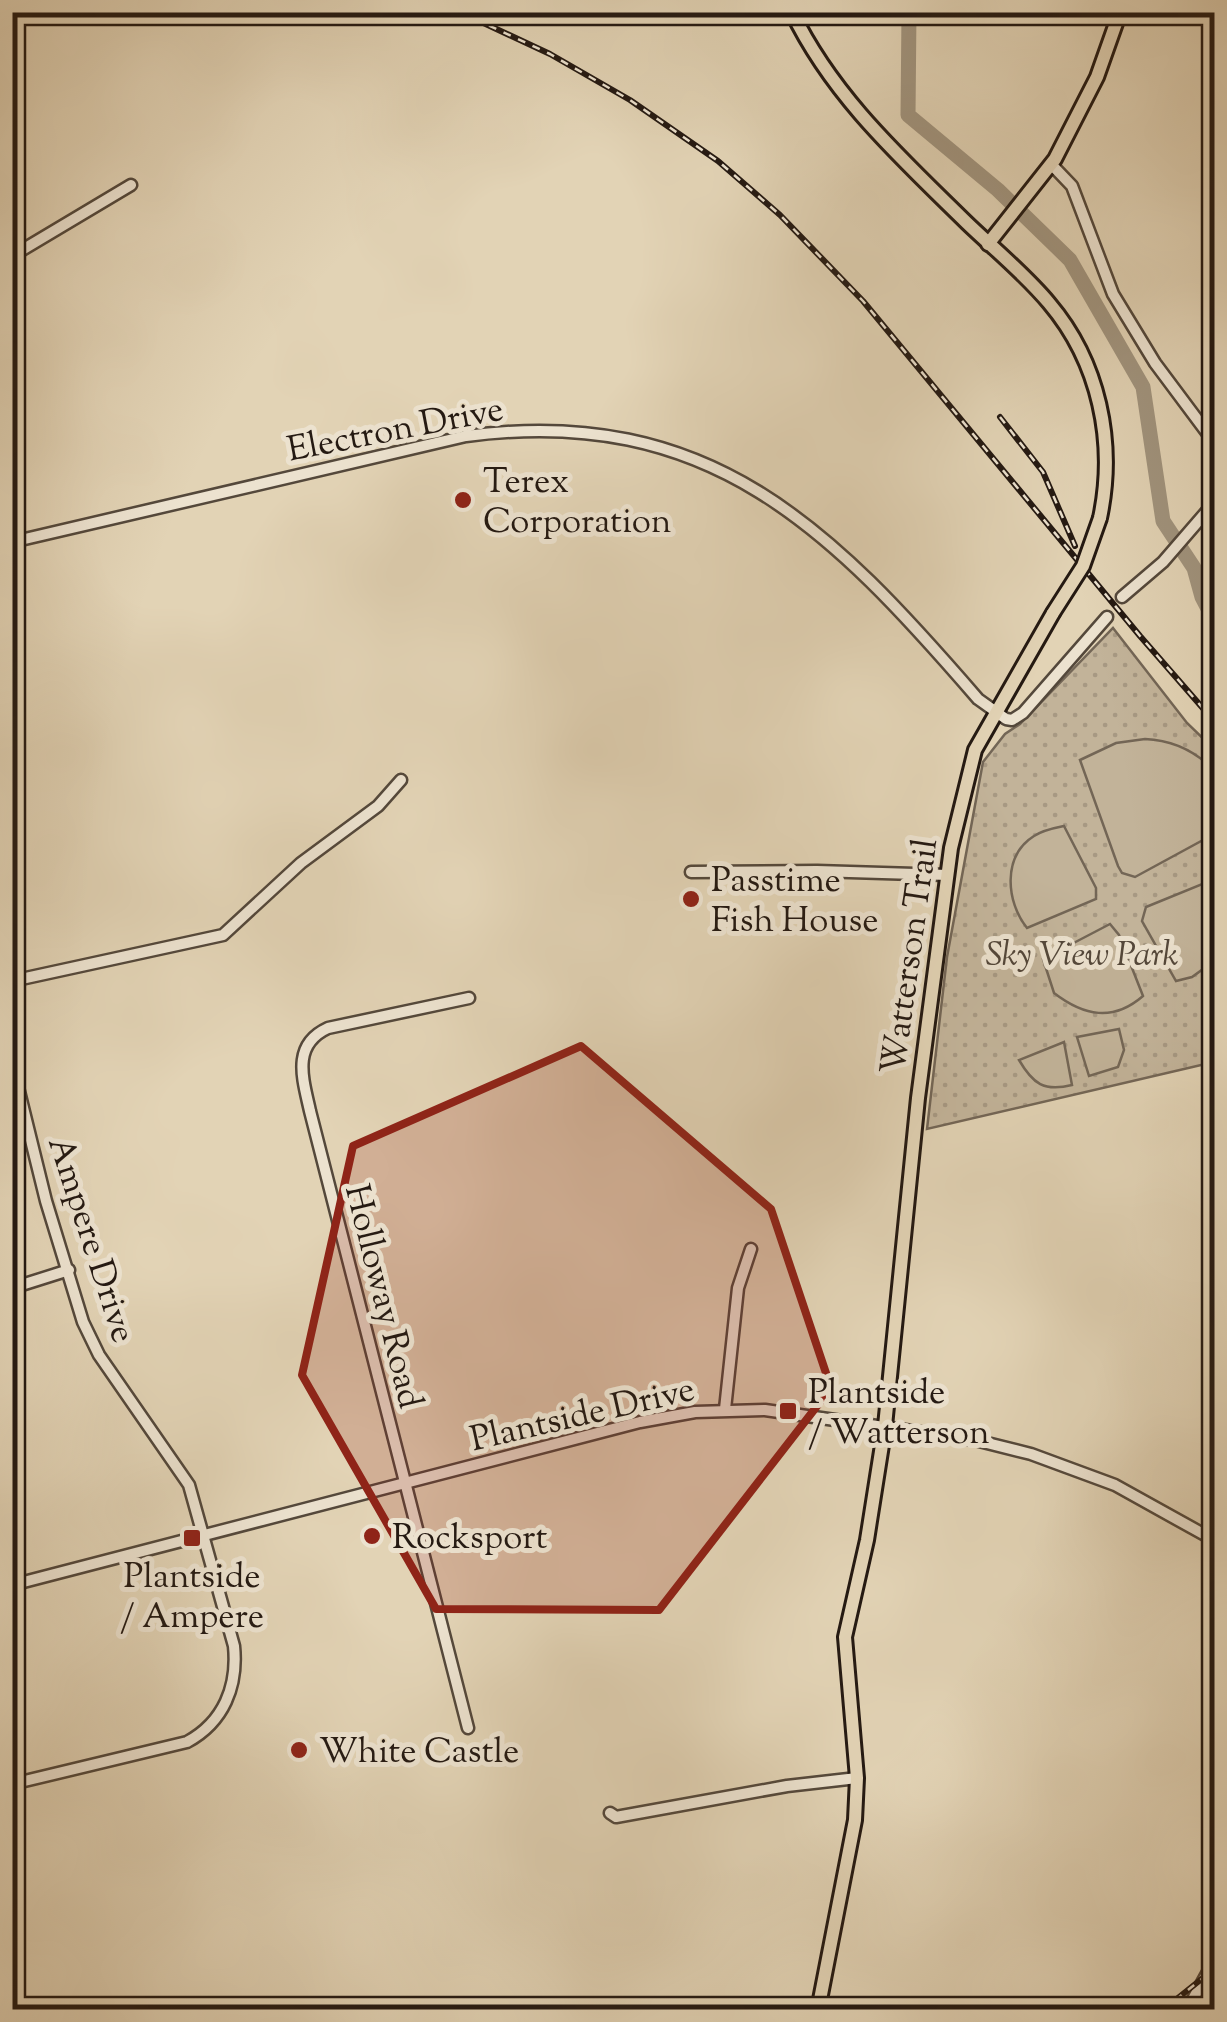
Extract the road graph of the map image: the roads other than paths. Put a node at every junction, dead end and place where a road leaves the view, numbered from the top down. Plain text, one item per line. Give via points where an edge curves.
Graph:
1 (792, 12) edge
2 (1120, 12) edge
3 (1051, 164) junction
4 (131, 185) dead end
5 (988, 244) junction
6 (12, 256) edge
7 (1214, 442) edge
8 (1214, 504) edge
9 (12, 542) edge
10 (1122, 597) dead end
11 (1107, 617) dead end
12 (994, 713) junction
13 (402, 780) dead end
14 (691, 872) dead end
15 (948, 875) junction
16 (12, 981) edge
17 (470, 998) dead end
18 (12, 1064) edge
19 (750, 1249) dead end
20 (69, 1270) junction
21 (12, 1288) edge
22 (726, 1409) junction
23 (886, 1426) junction
24 (404, 1484) junction
25 (205, 1534) junction
26 (1214, 1540) edge
27 (12, 1585) edge
28 (468, 1728) dead end
29 (857, 1778) junction
30 (12, 1784) edge
31 (610, 1813) dead end
32 (1214, 1960) edge
33 (818, 2010) edge
34 (1187, 2010) edge

1 - 5 main road, Watterson Trail via 861,116
2 - 3 main road via 1096,77
3 - 5 main road
3 - 7 street via 1072,186 1113,294
4 - 6 street
5 - 12 main road, Watterson Trail, bridge via 1050,303 1084,357 1106,440 1100,518 1084,563
8 - 10 street
9 - 12 street, Electron Drive via 466,436 546,431 627,440 714,468 800,518
11 - 12 street via 1023,713 1012,720
12 - 15 main road, Watterson Trail via 969,764
13 - 16 street via 223,935
14 - 15 street
15 - 23 main road, Watterson Trail
17 - 24 street, Holloway Road via 328,1028 313,1037 301,1062
18 - 20 street, Ampere Drive
19 - 22 street via 738,1288
20 - 21 street
20 - 25 street, Ampere Drive via 89,1337 182,1471
22 - 23 street, Plantside Drive
22 - 24 street, Plantside Drive via 640,1422
23 - 26 street, Plantside Drive via 1002,1446 1085,1472
23 - 29 main road, Watterson Trail via 845,1637
24 - 25 street, Plantside Drive
24 - 28 street, Holloway Road
25 - 27 street, Plantside Drive
25 - 30 street, Ampere Drive via 235,1659 232,1688 213,1722 178,1745
29 - 31 street
29 - 33 main road, Watterson Trail via 856,1820
32 - 34 street

